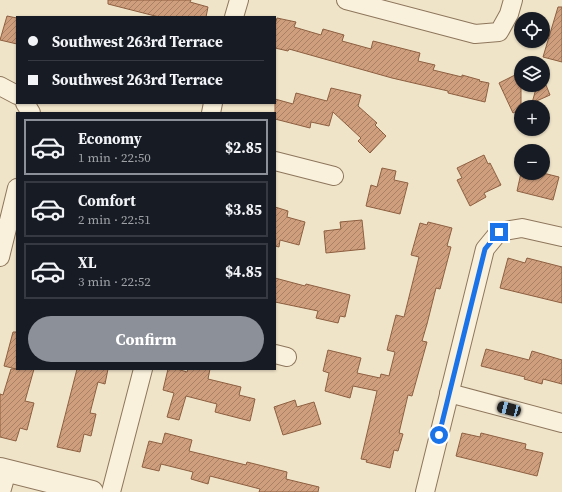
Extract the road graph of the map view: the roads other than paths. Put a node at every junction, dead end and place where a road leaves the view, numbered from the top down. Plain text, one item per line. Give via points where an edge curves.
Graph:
1 (239, 0) edge
2 (346, 0) edge
3 (513, 0) edge
4 (234, 16) edge
5 (0, 86) edge
6 (16, 94) edge
7 (276, 161) edge
8 (334, 176) dead end
9 (16, 192) edge
10 (562, 238) edge
11 (0, 257) edge
12 (143, 370) edge
13 (449, 393) junction
14 (562, 423) edge
15 (3, 470) edge
16 (1, 492) edge
17 (92, 492) edge
18 (111, 492) edge
19 (425, 492) edge

1 - 4 street
2 - 3 street via 475,34 499,32
5 - 6 street
7 - 8 street
9 - 11 street
10 - 13 street via 522,228 499,232 485,249
12 - 18 street
13 - 14 street
13 - 19 street
15 - 16 street
15 - 17 street

